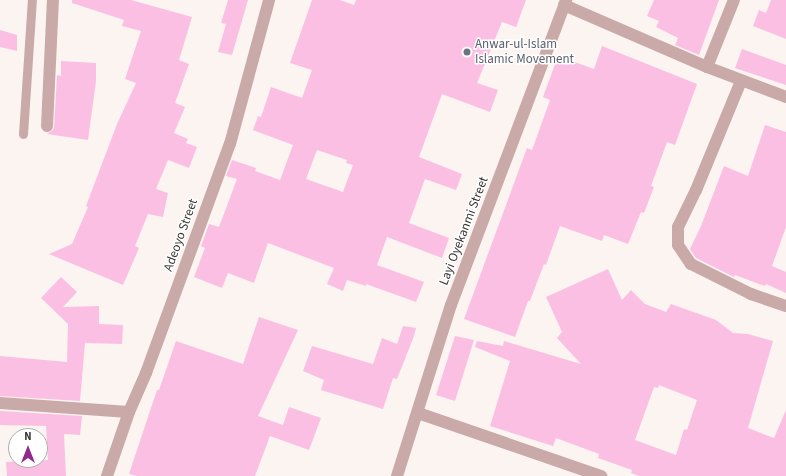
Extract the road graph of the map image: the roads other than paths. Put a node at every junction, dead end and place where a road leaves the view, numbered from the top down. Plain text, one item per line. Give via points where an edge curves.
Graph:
1 (32, 0) edge
2 (52, 0) edge
3 (269, 0) edge
4 (734, 0) edge
5 (565, 2) edge
6 (707, 67) junction
7 (740, 81) junction
8 (786, 97) edge
9 (47, 126) dead end
10 (23, 134) dead end
11 (786, 306) edge
12 (0, 403) edge
13 (129, 412) junction
14 (418, 413) junction
15 (108, 476) edge
16 (397, 476) edge
17 (601, 476) edge

1 - 10 lane
2 - 9 street
3 - 13 street, Adeoyo Street via 230,144 146,373
4 - 6 street
5 - 6 street
5 - 14 street, Layi Oyekanmi Street via 451,305
6 - 7 street
7 - 8 street
7 - 11 street via 696,190 678,227 678,245 691,264 751,294
12 - 13 street
13 - 15 street, Adeoyo Street
14 - 16 street, Layi Oyekanmi Street
14 - 17 street

